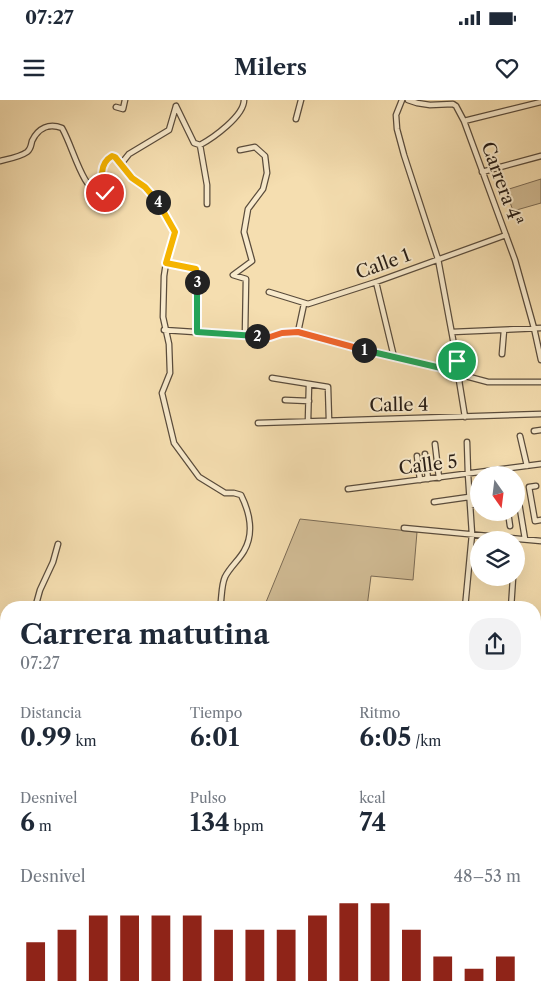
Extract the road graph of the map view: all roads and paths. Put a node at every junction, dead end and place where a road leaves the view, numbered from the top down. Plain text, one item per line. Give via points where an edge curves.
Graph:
1 (125, 100) edge
2 (244, 100) edge
3 (301, 100) edge
4 (402, 100) edge
5 (408, 100) edge
6 (458, 100) edge
7 (429, 102) edge
8 (541, 102) edge
9 (456, 106) junction
10 (116, 107) dead end
11 (296, 119) dead end
12 (464, 121) junction
13 (200, 145) junction
14 (240, 150) dead end
15 (541, 156) edge
16 (0, 161) edge
17 (121, 164) junction
18 (482, 172) junction
19 (206, 204) dead end
20 (506, 235) junction
21 (438, 259) junction
22 (166, 263) junction
23 (376, 282) junction
24 (269, 292) dead end
25 (304, 304) junction
26 (534, 328) junction
27 (541, 328) edge
28 (164, 330) junction
29 (504, 330) junction
30 (197, 332) junction
31 (298, 332) junction
32 (452, 332) junction
33 (245, 335) junction
34 (502, 354) dead end
35 (394, 358) junction
36 (541, 360) edge
37 (458, 374) junction
38 (272, 378) dead end
39 (541, 382) edge
40 (309, 384) junction
41 (286, 400) dead end
42 (308, 401) junction
43 (541, 414) edge
44 (465, 417) junction
45 (329, 420) junction
46 (308, 421) junction
47 (258, 423) dead end
48 (541, 430) edge
49 (534, 431) dead end
50 (520, 436) dead end
51 (467, 442) dead end
52 (435, 444) dead end
53 (425, 454) dead end
54 (417, 456) dead end
55 (541, 464) edge
56 (527, 466) joint
57 (468, 474) junction
58 (439, 478) junction
59 (428, 479) junction
60 (420, 480) junction
61 (536, 486) dead end
62 (348, 489) dead end
63 (470, 497) joint
64 (434, 502) dead end
65 (532, 505) junction
66 (525, 506) edge
67 (541, 520) edge
68 (509, 521) edge
69 (510, 526) dead end
70 (404, 528) dead end
71 (470, 534) edge
72 (525, 539) edge
73 (541, 541) edge
74 (58, 544) dead end
75 (470, 555) edge
76 (512, 586) edge
77 (37, 601) edge
78 (221, 601) edge
79 (466, 601) edge
80 (511, 601) edge
81 (541, 833) edge
82 (541, 843) edge

1 - 10 street via 123,109
2 - 13 street via 242,109 214,138
3 - 11 street
4 - 21 street via 396,115 397,128
5 - 7 street
6 - 9 street
7 - 9 street
8 - 12 street
9 - 12 street, Carrera 4ª
12 - 18 street, Carrera 4ª
13 - 17 street via 194,143 176,106 170,130 130,154
13 - 19 street via 207,185
14 - 33 street via 255,147 264,156 267,174 263,189 248,208 244,232 252,261 233,275 246,279
15 - 18 street
16 - 17 street via 26,152 37,133 50,126 62,128 80,172 98,196 106,198 101,178 108,158 115,157
17 - 22 street via 159,202 175,232
18 - 20 street, Carrera 4ª
20 - 21 street, Calle 1
20 - 26 street, Carrera 4ª
21 - 23 street, Calle 1
21 - 32 street
22 - 28 street
22 - 30 street via 196,269
23 - 25 street, Calle 1
23 - 35 street
24 - 25 street
25 - 31 street
26 - 27 street
26 - 29 street
26 - 36 street, Carrera 4ª
28 - 30 street
28 - 78 street via 170,373 162,393 174,443 200,477 225,493 241,495 250,525 250,537 226,576
29 - 32 street
29 - 34 street
30 - 33 street
31 - 33 street via 270,337
31 - 35 street
32 - 37 street
35 - 37 street
37 - 39 street via 488,382
37 - 44 street
38 - 40 street
40 - 42 street
40 - 45 street via 328,388
41 - 42 street
42 - 46 street
43 - 44 street, Calle 4
44 - 45 street, Calle 4
45 - 46 street, Calle 4
46 - 47 street, Calle 4
48 - 49 street
50 - 56 street
51 - 57 street
52 - 58 street
53 - 59 street
54 - 60 street
55 - 56 street, Calle 5
57 - 58 street, Calle 5
57 - 63 street
58 - 59 street, Calle 5
59 - 60 street, Calle 5
60 - 62 street, Calle 5
61 - 65 street via 528,487
63 - 64 street
65 - 66 street
65 - 67 street via 535,521
68 - 69 street
70 - 71 street
72 - 73 street
74 - 77 street
75 - 79 street
76 - 80 street
81 - 82 street

